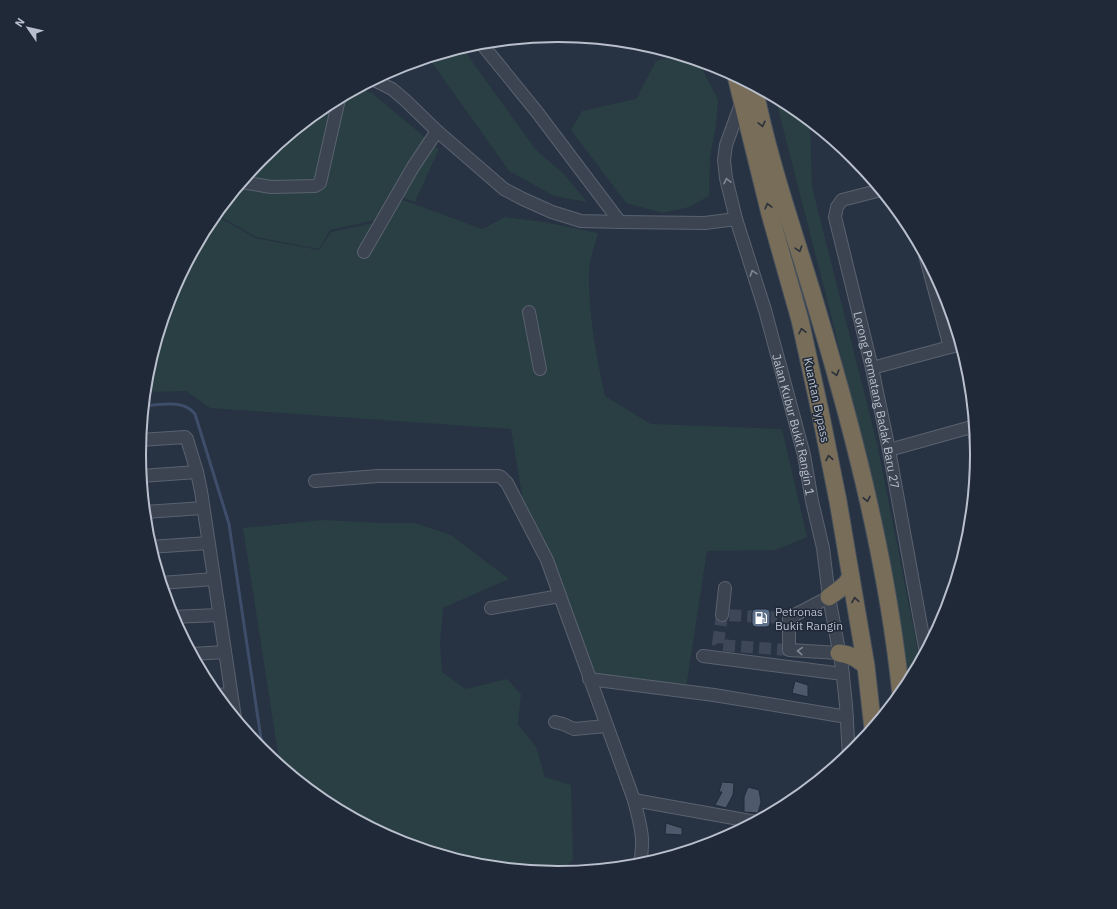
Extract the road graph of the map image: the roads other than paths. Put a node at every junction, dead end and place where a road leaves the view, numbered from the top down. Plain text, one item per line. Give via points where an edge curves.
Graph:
1 (486, 49) edge
2 (380, 83) edge
3 (738, 83) edge
4 (755, 92) edge
5 (742, 101) junction
6 (337, 107) edge
7 (437, 131) junction
8 (248, 183) edge
9 (876, 191) edge
10 (736, 220) junction
11 (620, 222) junction
12 (364, 252) dead end
13 (938, 293) edge
14 (529, 312) dead end
15 (956, 345) edge
16 (540, 368) dead end
17 (872, 368) junction
18 (970, 427) edge
19 (147, 440) edge
20 (889, 450) junction
21 (197, 472) junction
22 (147, 476) edge
23 (315, 481) dead end
24 (838, 501) junction
25 (203, 508) junction
26 (151, 512) edge
27 (208, 543) junction
28 (157, 547) edge
29 (851, 577) junction
30 (214, 579) junction
31 (167, 583) edge
32 (725, 588) dead end
33 (560, 596) junction
34 (829, 597) junction
35 (491, 608) dead end
36 (219, 615) junction
37 (722, 615) dead end
38 (179, 617) edge
39 (926, 641) edge
40 (225, 652) junction
41 (839, 653) junction
42 (197, 654) edge
43 (703, 656) dead end
44 (866, 666) junction
45 (843, 674) junction
46 (589, 679) junction
47 (900, 686) edge
48 (231, 694) junction
49 (223, 695) edge
50 (233, 709) edge
51 (881, 712) edge
52 (847, 717) junction
53 (555, 722) dead end
54 (872, 722) edge
55 (606, 726) junction
56 (849, 747) edge
57 (634, 800) junction
58 (748, 821) edge
59 (641, 858) edge

1 - 11 street
2 - 7 street via 396,93
3 - 5 highway, Kuantan Bypass
4 -> 47 highway, Kuantan Bypass via 761,123 846,407 885,586
10 -> 5 street, Jalan Kubur Bukit Rangin 1 via 724,160 726,145
24 -> 5 highway, Kuantan Bypass via 800,320
6 - 8 street via 320,183 315,186 271,187
7 - 11 street via 504,188 523,199 581,221
7 - 12 street
9 - 17 street, Lorong Permatang Badak Baru 27 via 842,200 835,217
10 - 11 street via 705,223
34 -> 10 street, Jalan Kubur Bukit Rangin 1 via 823,548 804,456 765,310
13 - 15 street
14 - 16 street
15 - 17 street
17 - 20 street, Lorong Permatang Badak Baru 27
18 - 20 street
19 - 21 street via 186,438
20 - 39 street, Lorong Permatang Badak Baru 27
21 - 22 street
21 - 25 street
23 - 33 street via 378,476 498,476 507,484 548,560
24 - 29 highway, Kuantan Bypass
24 - 51 highway via 849,522 859,554
25 - 26 street
25 - 27 street
27 - 28 street
27 - 30 street
29 - 34 highway
44 -> 29 highway, Kuantan Bypass
30 - 31 street
30 - 36 street
32 - 37 street
33 - 35 street
33 - 46 street
34 - 41 street, Jalan Kubur Bukit Rangin 1
41 -> 34 street via 789,650 789,618
36 - 38 street
36 - 40 street
40 - 42 street
40 - 48 street
41 - 44 highway via 850,654
41 - 45 street, Jalan Kubur Bukit Rangin 1
43 - 45 street
44 - 54 highway, Kuantan Bypass
45 - 52 street, Jalan Kubur Bukit Rangin 1
46 - 52 street via 714,695
46 - 55 street
48 - 49 street
48 - 50 street
52 - 56 street, Jalan Kubur Bukit Rangin 1
53 - 55 street via 574,729
55 - 57 street
57 - 58 street
57 - 59 street via 642,829

